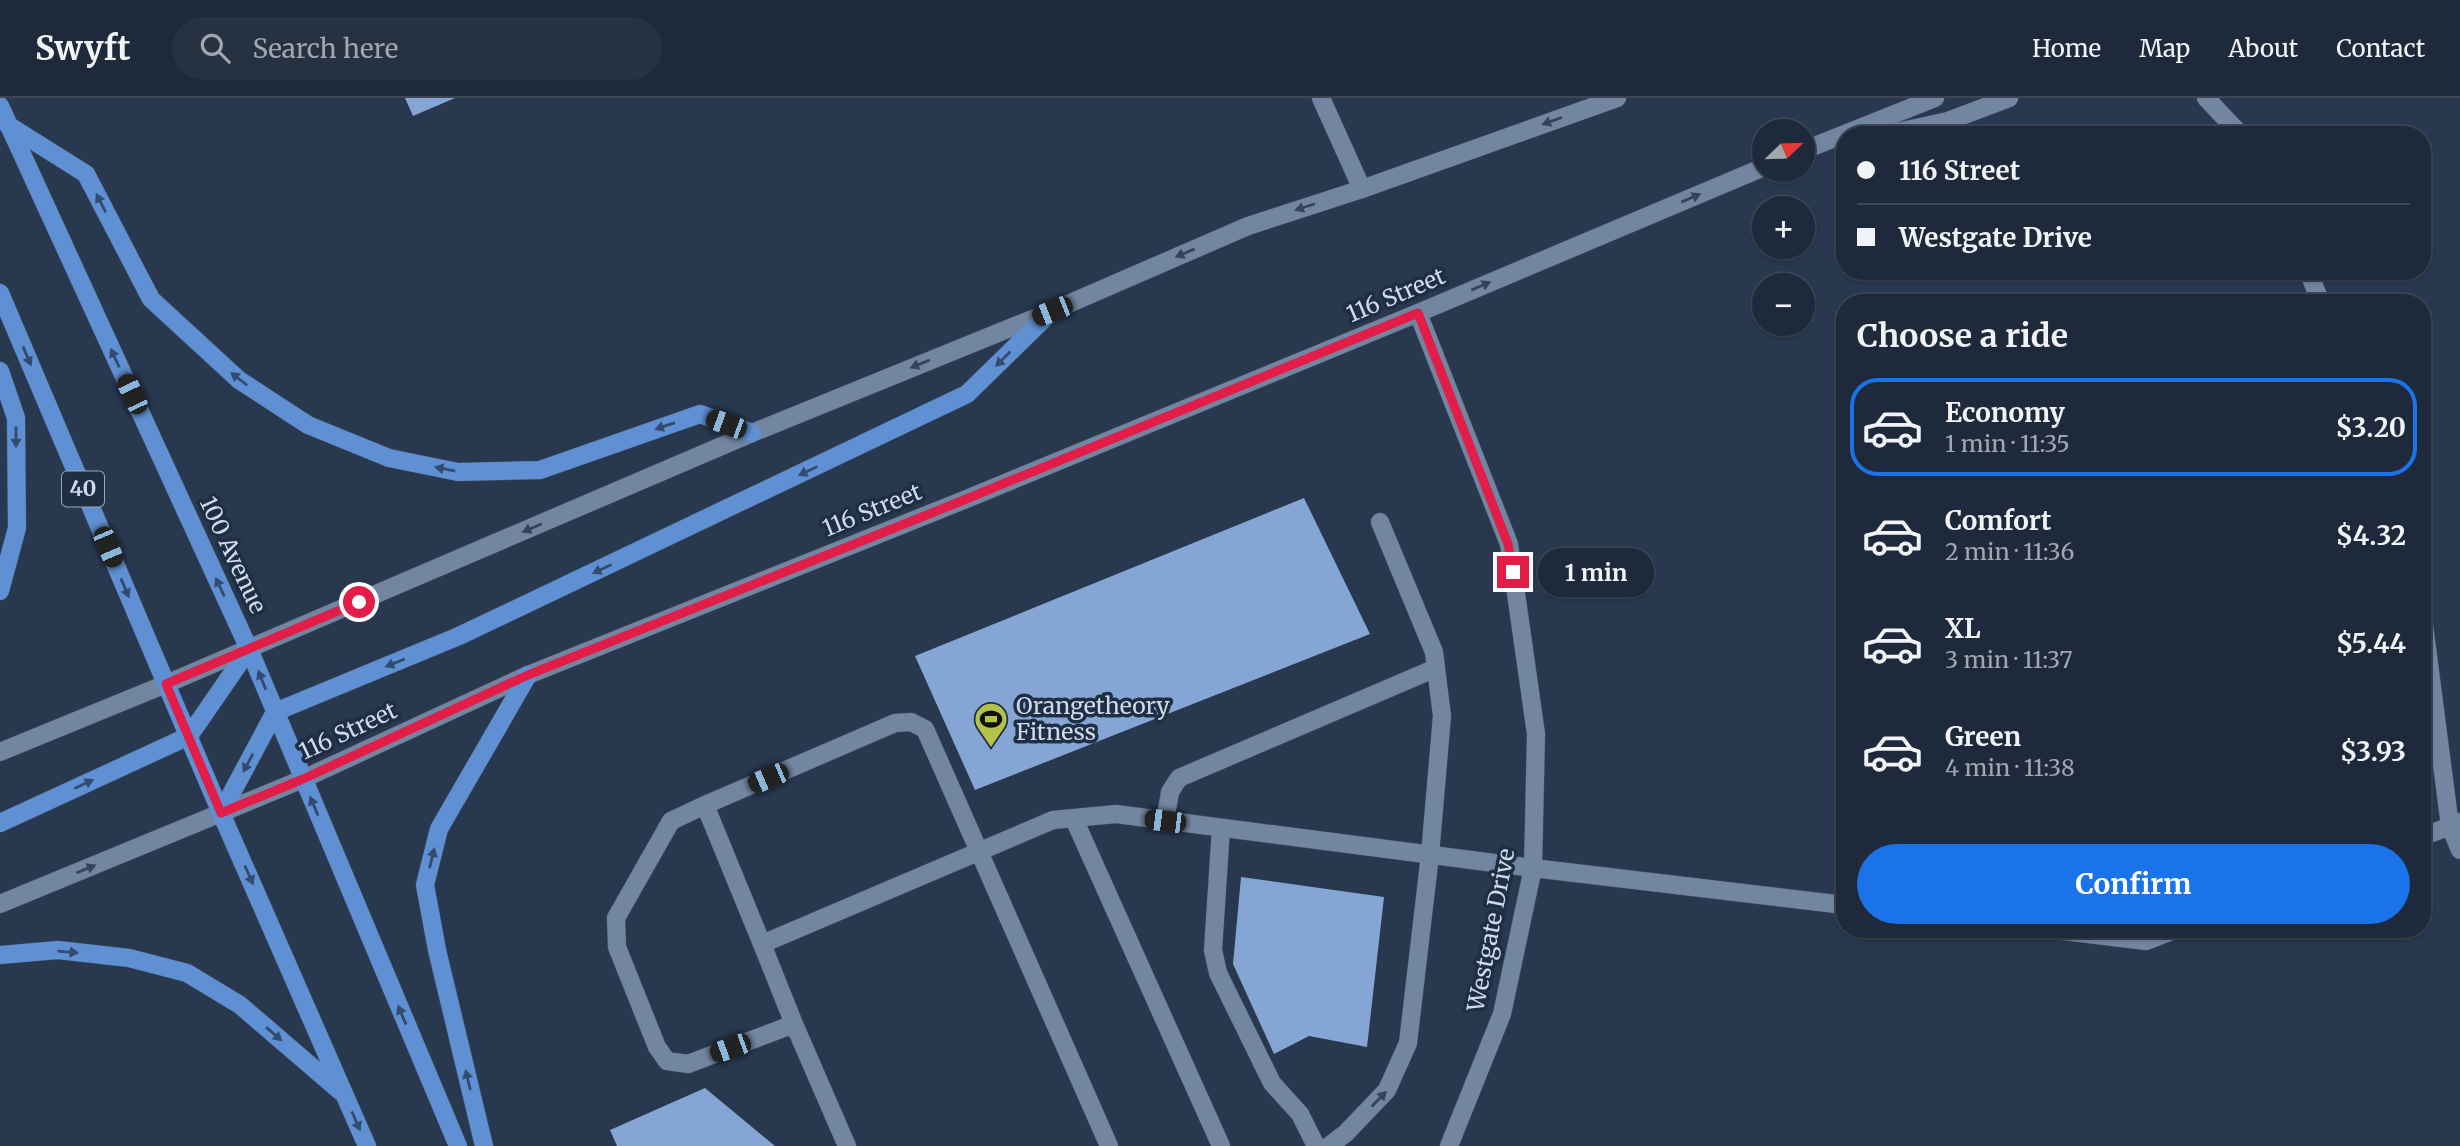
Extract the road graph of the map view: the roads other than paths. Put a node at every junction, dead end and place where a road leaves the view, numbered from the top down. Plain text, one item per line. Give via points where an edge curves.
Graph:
1 (1321, 98) edge
2 (1617, 98) edge
3 (1935, 98) edge
4 (2009, 98) edge
5 (2206, 98) edge
6 (0, 106) edge
7 (8, 125) junction
8 (1866, 126) edge
9 (1925, 126) edge
10 (2232, 126) edge
11 (1836, 138) edge
12 (1836, 146) edge
13 (1815, 147) edge
14 (1815, 150) edge
15 (1752, 172) edge
16 (1362, 189) junction
17 (0, 293) edge
18 (1052, 311) junction
19 (1418, 313) junction
20 (0, 371) edge
21 (752, 433) junction
22 (1380, 522) dead end
23 (0, 590) edge
24 (249, 649) junction
25 (1436, 668) junction
26 (2431, 668) edge
27 (528, 675) junction
28 (166, 684) junction
29 (275, 712) junction
30 (189, 736) junction
31 (0, 752) edge
32 (303, 779) junction
33 (705, 805) junction
34 (221, 813) junction
35 (1074, 819) junction
36 (1165, 821) junction
37 (0, 823) edge
38 (2455, 824) edge
39 (1221, 828) junction
40 (2431, 833) edge
41 (2460, 850) edge
42 (981, 851) junction
43 (1430, 855) junction
44 (1533, 868) junction
45 (0, 904) edge
46 (1836, 904) edge
47 (2121, 938) edge
48 (2154, 938) edge
49 (762, 944) junction
50 (0, 955) edge
51 (794, 1024) junction
52 (345, 1096) junction
53 (367, 1146) edge
54 (457, 1146) edge
55 (484, 1146) edge
56 (848, 1146) edge
57 (1109, 1146) edge
58 (1221, 1146) edge
59 (1316, 1146) edge
60 (1329, 1146) edge
61 (1449, 1146) edge

1 - 16 main road
2 -> 16 main road
3 - 8 main road
4 - 9 main road
5 - 10 main road
6 - 7 main road, 100 Avenue
21 -> 7 main road via 699,414 540,470 458,472 389,458 308,425 239,380 151,299 86,174
24 -> 7 main road, 100 Avenue
11 - 13 main road
12 - 14 main road
19 -> 15 main road, 116 Street
16 -> 18 main road via 1248,226
17 -> 28 main road, 40
18 -> 21 main road
18 -> 29 main road via 967,394 459,636
19 - 27 main road, 116 Street
19 - 44 main road, Westgate Drive via 1508,544 1536,734
20 -> 23 main road via 16,418 17,528
21 -> 24 main road
22 - 25 main road via 1434,652
24 - 28 main road
29 -> 24 main road, 100 Avenue
24 - 30 main road
25 - 36 main road via 1179,778 1170,792
25 - 43 main road via 1442,716
26 - 38 main road
27 - 32 main road, 116 Street
55 -> 27 main road via 425,885 439,829
28 - 30 main road, 40
28 - 31 main road
29 - 32 main road, 100 Avenue
29 -> 34 main road
30 - 34 main road, 40
37 -> 30 main road
32 - 34 main road, 116 Street
54 -> 32 main road, 100 Avenue
33 - 42 main road via 895,723 911,722 925,729
33 - 49 main road
33 - 51 main road via 671,821 616,918 617,947 652,1035 667,1061 688,1064
45 -> 34 main road, 116 Street
34 -> 52 main road, 40
35 - 36 main road via 1116,814
35 - 42 main road via 1053,820
35 - 58 main road
36 - 39 main road
38 - 40 main road
38 - 41 main road
39 - 43 main road
39 - 59 main road via 1213,950 1218,973 1272,1083 1300,1114
42 - 49 main road
42 - 57 main road
43 - 44 main road
60 -> 43 main road via 1387,1090 1408,1043
44 - 46 main road
44 - 61 main road, Westgate Drive via 1502,1014
47 - 48 main road
49 - 51 main road
50 -> 52 main road via 58,950 129,958 187,973 240,1005
51 - 56 main road
52 -> 53 main road, 40

